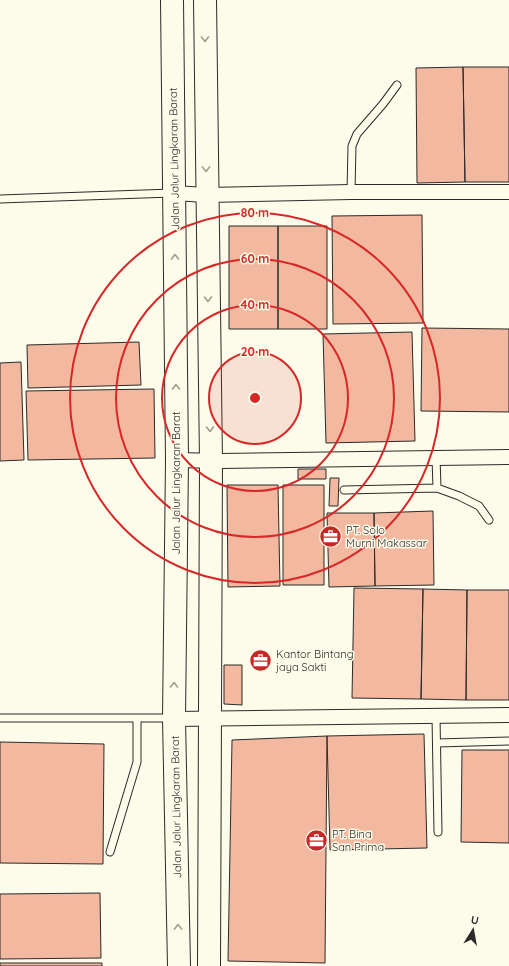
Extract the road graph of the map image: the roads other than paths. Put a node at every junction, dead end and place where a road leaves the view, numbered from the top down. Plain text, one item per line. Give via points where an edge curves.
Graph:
1 (172, 0) edge
2 (205, 0) edge
3 (397, 85) dead end
4 (351, 192) junction
5 (509, 192) edge
6 (174, 193) junction
7 (206, 195) junction
8 (0, 199) edge
9 (436, 457) junction
10 (509, 457) edge
11 (177, 460) junction
12 (211, 461) junction
13 (437, 488) junction
14 (344, 490) dead end
15 (489, 520) dead end
16 (509, 715) edge
17 (436, 716) junction
18 (0, 718) edge
19 (137, 718) junction
20 (209, 718) junction
21 (174, 719) junction
22 (509, 741) edge
23 (437, 743) junction
24 (438, 832) dead end
25 (110, 852) dead end
26 (179, 966) edge
27 (209, 966) edge

1 - 6 main road, Jalan Jalur Lingkaran Barat
2 -> 7 main road
3 - 4 lane via 357,134 352,146
4 - 5 street
4 - 7 street
6 - 7 street
6 - 8 lane
11 -> 6 main road, Jalan Jalur Lingkaran Barat
7 -> 12 main road
9 - 10 street
9 - 12 street
9 - 13 lane
11 - 12 street
21 -> 11 main road, Jalan Jalur Lingkaran Barat
12 - 20 main road
13 - 14 lane
13 - 15 lane via 479,506
16 - 17 street
17 - 20 street
17 - 23 lane
18 - 19 lane
19 - 21 lane
19 - 25 lane via 137,762
20 - 21 street
20 - 27 main road
26 -> 21 main road, Jalan Jalur Lingkaran Barat
22 - 23 lane
23 - 24 lane

